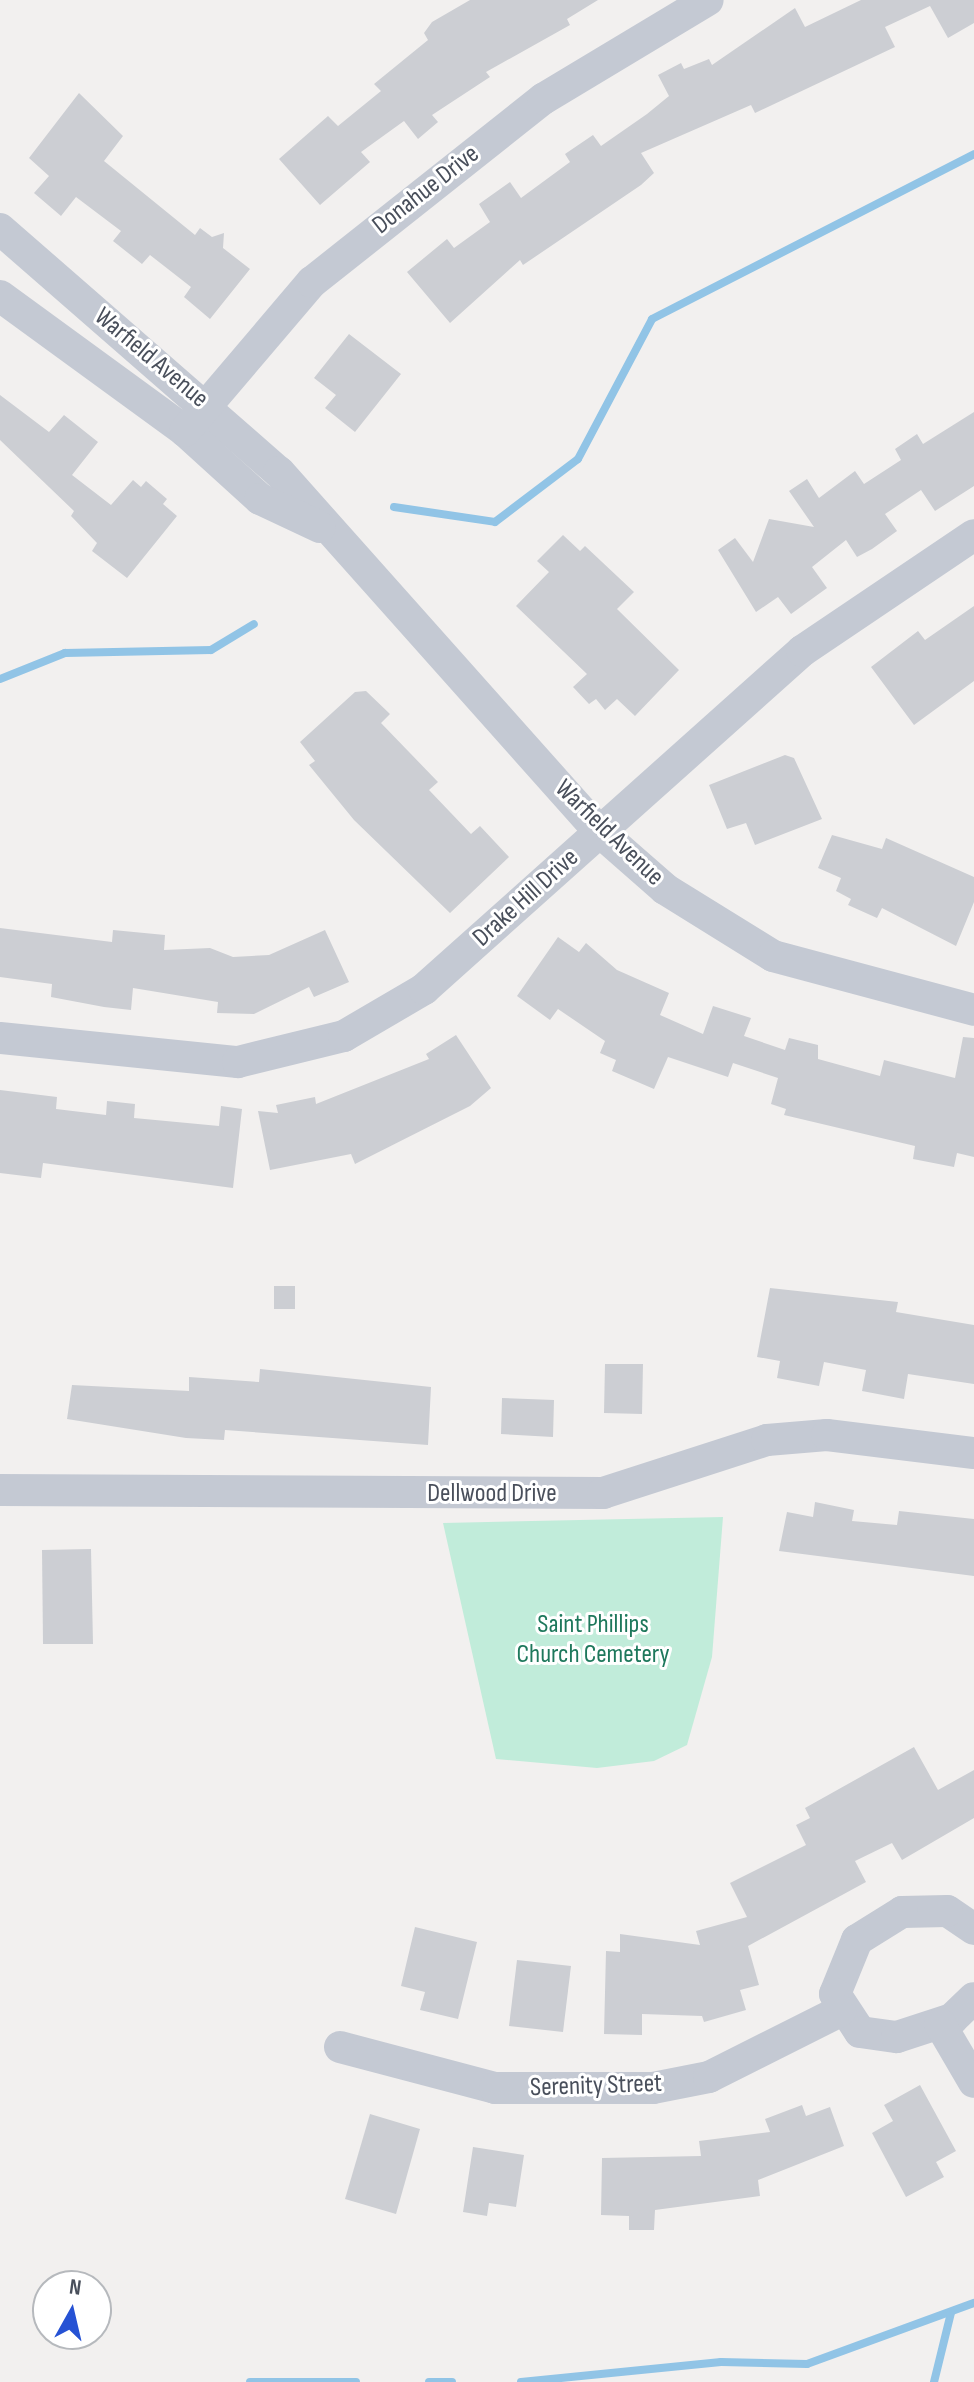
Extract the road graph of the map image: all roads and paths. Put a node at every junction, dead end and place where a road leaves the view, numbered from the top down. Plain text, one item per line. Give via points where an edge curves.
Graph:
1 (708, 0) edge
2 (0, 229) edge
3 (0, 296) edge
4 (208, 406) junction
5 (185, 431) junction
6 (327, 530) junction
7 (974, 535) edge
8 (600, 832) junction
9 (974, 1010) edge
10 (0, 1038) edge
11 (974, 1453) edge
12 (0, 1490) edge
13 (974, 1929) edge
14 (974, 1998) edge
15 (840, 2011) junction
16 (940, 2024) junction
17 (340, 2047) dead end
18 (974, 2082) edge

1 - 4 street, Donahue Drive via 543,99 421,192 312,282
2 - 4 street, Warfield Avenue
3 - 5 street, Warfield Avenue
4 - 5 street, Donahue Drive
4 - 6 street, Warfield Avenue
5 - 6 street, Warfield Avenue via 260,499
6 - 8 street, Warfield Avenue
7 - 8 street, Drake Hill Drive via 802,651
8 - 9 street, Warfield Avenue via 665,889 773,956
8 - 10 street, Drake Hill Drive via 424,989 344,1036 238,1062
11 - 12 street, Dellwood Drive via 827,1435 767,1440 589,1493
13 - 15 street via 926,1907 875,1924 837,1975
14 - 16 street
15 - 16 street via 876,2037
15 - 17 street, Serenity Street via 709,2077 653,2088 495,2088
16 - 18 street

